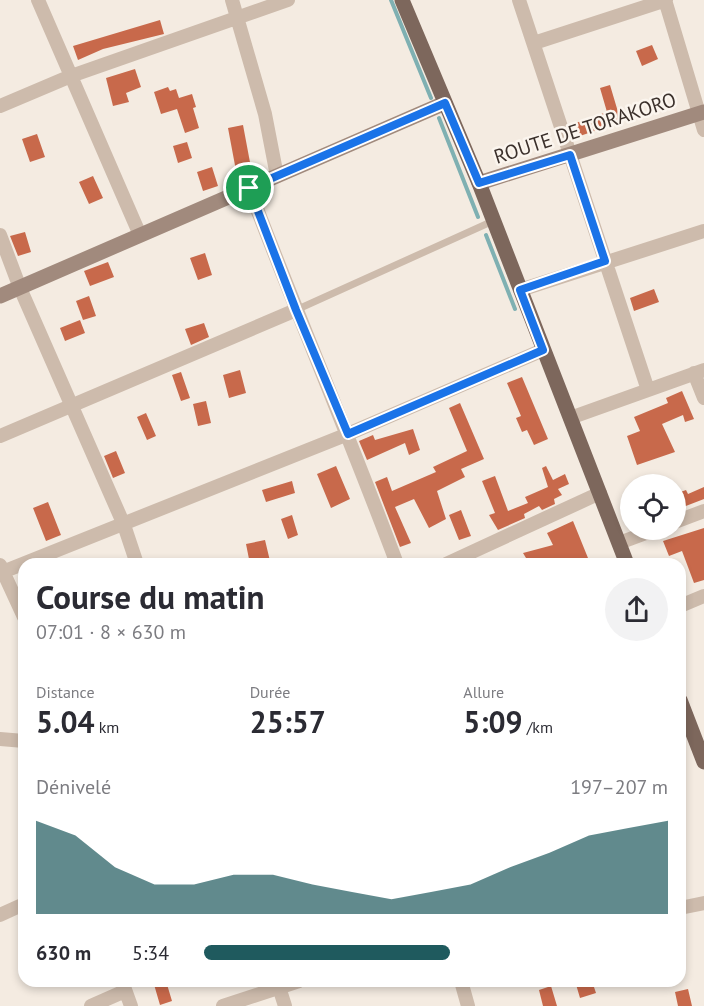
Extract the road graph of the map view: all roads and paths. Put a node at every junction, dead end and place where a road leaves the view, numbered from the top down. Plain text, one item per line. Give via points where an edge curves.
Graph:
1 (38, 0) edge
2 (232, 0) edge
3 (288, 0) edge
4 (402, 0) edge
5 (519, 0) edge
6 (665, 0) edge
7 (239, 18) junction
8 (534, 44) junction
9 (71, 76) junction
10 (445, 103) junction
11 (0, 106) edge
12 (701, 113) edge
13 (704, 130) edge
14 (570, 155) junction
15 (277, 176) junction
16 (479, 183) junction
17 (249, 188) junction
18 (493, 221) junction
19 (704, 231) edge
20 (0, 235) edge
21 (140, 235) junction
22 (605, 261) junction
23 (20, 288) junction
24 (520, 290) junction
25 (0, 296) edge
26 (296, 310) junction
27 (543, 350) junction
28 (699, 372) edge
29 (648, 390) junction
30 (704, 398) edge
31 (72, 403) junction
32 (570, 418) junction
33 (348, 434) junction
34 (0, 436) edge
35 (600, 493) junction
36 (704, 511) edge
37 (686, 518) edge
38 (124, 525) junction
39 (627, 540) edge
40 (619, 543) junction
41 (34, 558) edge
42 (135, 558) edge
43 (395, 558) edge
44 (459, 558) edge
45 (625, 558) edge
46 (18, 564) edge
47 (1, 570) edge
48 (704, 596) edge
49 (686, 604) edge
50 (18, 605) edge
51 (686, 716) edge
52 (0, 739) edge
53 (18, 740) edge
54 (704, 762) edge
55 (704, 903) edge
56 (18, 907) edge
57 (686, 907) edge
58 (0, 915) edge
59 (122, 987) edge
60 (124, 987) edge
61 (271, 987) edge
62 (280, 987) edge
63 (463, 987) edge
64 (91, 1006) edge
65 (130, 1006) edge
66 (223, 1006) edge
67 (285, 1006) edge
68 (468, 1006) edge

1 - 9 street
2 - 7 street
3 - 7 street
4 - 10 main road
5 - 8 street
6 - 8 street
6 - 12 street
7 - 9 street
7 - 15 street
8 - 14 street
9 - 11 street
9 - 21 street
10 - 15 street
10 - 16 main road
12 - 13 street
12 - 14 street, ROUTE DE TORAKORO
14 - 16 street, ROUTE DE TORAKORO
14 - 22 street
15 - 17 street
16 - 18 main road
17 - 21 street
17 - 26 street
18 - 24 main road
18 - 26 lane
19 - 22 street
20 - 23 street
21 - 23 street
22 - 24 street
22 - 29 street
23 - 25 street
23 - 31 street
24 - 27 main road
26 - 31 street
26 - 33 street
27 - 32 main road
27 - 33 street
28 - 29 street
28 - 30 street
29 - 32 street
31 - 34 street
31 - 38 street
32 - 35 main road
33 - 38 street
33 - 43 street
35 - 40 main road
35 - 44 street
36 - 37 street
38 - 41 street
38 - 42 street
39 - 40 street
40 - 45 main road
46 - 47 street
47 - 50 street
48 - 49 street
51 - 54 main road
52 - 53 street
55 - 57 street
56 - 58 street
59 - 64 street
60 - 65 street
61 - 66 street
62 - 67 street
63 - 68 street

